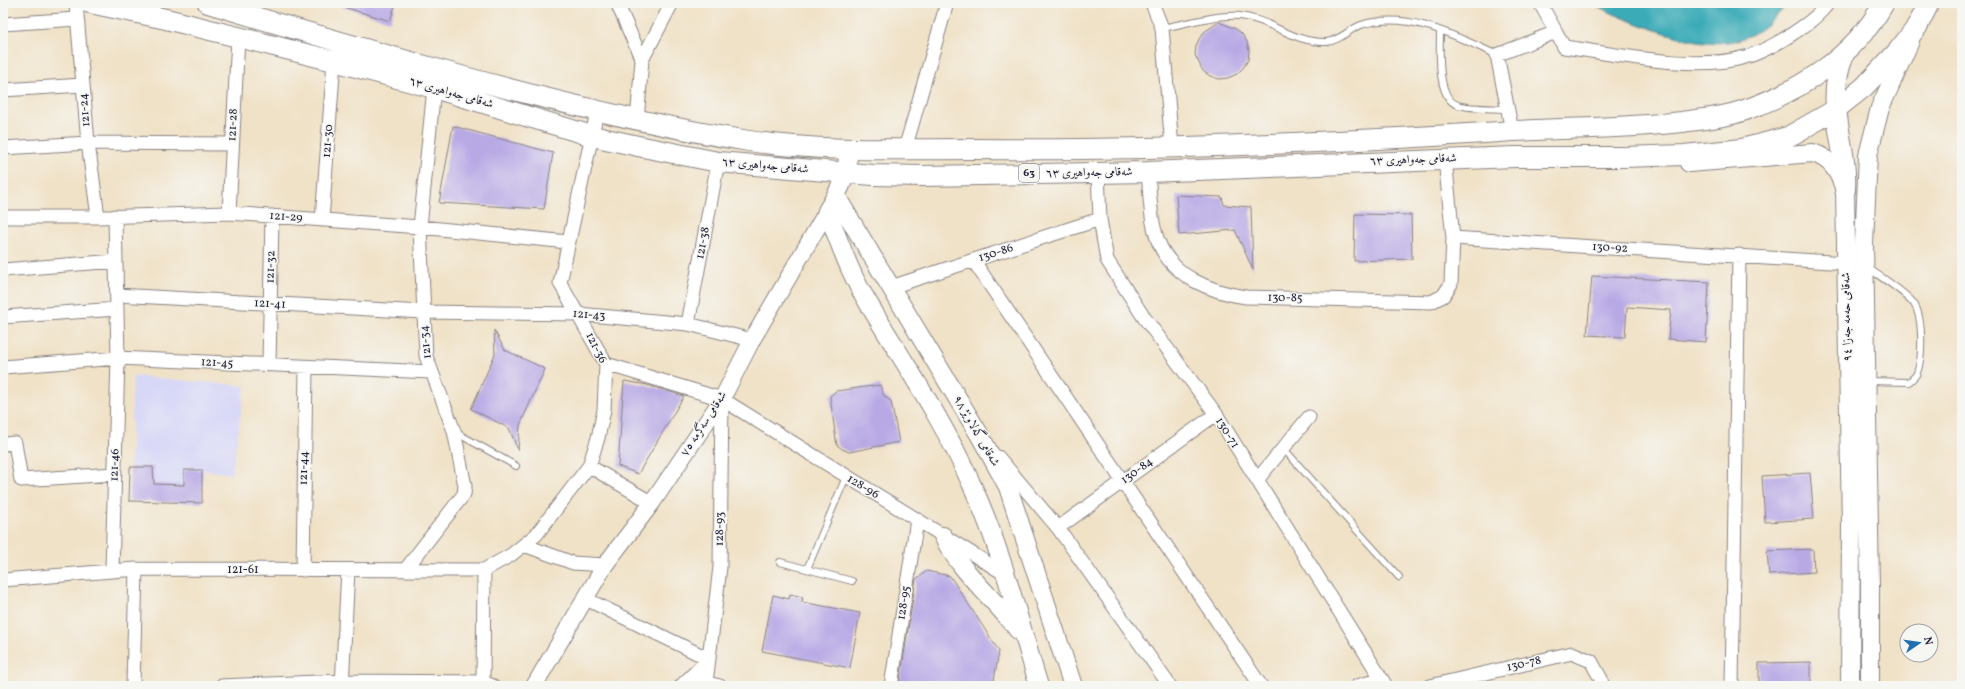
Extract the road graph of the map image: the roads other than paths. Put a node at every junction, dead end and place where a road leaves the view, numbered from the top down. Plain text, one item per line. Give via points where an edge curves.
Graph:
1 (76, 3) edge
2 (90, 3) edge
3 (208, 3) edge
4 (617, 3) edge
5 (672, 3) edge
6 (947, 3) edge
7 (1152, 3) edge
8 (1540, 3) edge
9 (1828, 3) edge
10 (1884, 3) edge
11 (1929, 3) edge
12 (77, 20) junction
13 (3, 24) edge
14 (1917, 27) junction
15 (1162, 28) junction
16 (1440, 30) junction
17 (1556, 32) junction
18 (238, 37) junction
19 (1497, 54) junction
20 (1844, 54) junction
21 (642, 60) junction
22 (334, 62) junction
23 (83, 85) junction
24 (434, 88) junction
25 (3, 90) edge
26 (1508, 109) junction
27 (1835, 110) junction
28 (597, 112) junction
29 (637, 121) junction
30 (1512, 131) junction
31 (592, 136) junction
32 (88, 143) junction
33 (232, 144) junction
34 (1172, 147) junction
35 (3, 148) edge
36 (905, 149) junction
37 (848, 150) junction
38 (1624, 157) junction
39 (1445, 159) junction
40 (718, 162) junction
41 (1148, 172) junction
42 (846, 173) junction
43 (1098, 173) junction
44 (1845, 190) junction
45 (831, 203) junction
46 (230, 213) junction
47 (115, 216) junction
48 (272, 216) junction
49 (3, 217) edge
50 (98, 217) junction
51 (1100, 219) junction
52 (322, 220) junction
53 (420, 227) junction
54 (1453, 238) junction
55 (568, 242) junction
56 (1739, 256) junction
57 (972, 260) junction
58 (116, 261) junction
59 (1855, 264) junction
60 (3, 270) edge
61 (891, 287) junction
62 (117, 295) junction
63 (270, 304) junction
64 (117, 309) junction
65 (423, 312) junction
66 (578, 314) junction
67 (3, 317) edge
68 (688, 324) junction
69 (752, 340) junction
70 (932, 357) junction
71 (118, 358) junction
72 (606, 364) junction
73 (269, 365) junction
74 (3, 367) edge
75 (306, 367) junction
76 (910, 371) junction
77 (431, 372) junction
78 (1857, 381) junction
79 (722, 399) junction
80 (1216, 414) junction
81 (1309, 417) dead end
82 (454, 431) junction
83 (979, 434) junction
84 (3, 444) edge
85 (1283, 448) junction
86 (516, 466) dead end
87 (589, 466) junction
88 (115, 474) junction
89 (846, 477) junction
90 (1257, 480) junction
91 (1122, 483) junction
92 (652, 503) junction
93 (917, 520) junction
94 (1058, 528) junction
95 (943, 536) junction
96 (524, 545) junction
97 (780, 562) dead end
98 (605, 565) junction
99 (1033, 568) junction
100 (136, 569) junction
101 (807, 569) junction
102 (303, 570) junction
103 (348, 570) junction
104 (405, 570) junction
105 (484, 570) junction
106 (112, 571) junction
107 (1004, 574) junction
108 (1399, 577) dead end
109 (3, 580) edge
110 (852, 581) dead end
111 (586, 599) junction
112 (1026, 642) junction
113 (709, 659) junction
114 (685, 682) edge
115 (343, 683) edge
116 (706, 683) junction
117 (1384, 683) edge
118 (488, 684) edge
119 (133, 686) edge
120 (221, 686) edge
121 (534, 686) edge
122 (720, 686) edge
123 (891, 686) edge
124 (1039, 686) edge
125 (1073, 686) edge
126 (1170, 686) edge
127 (1260, 686) edge
128 (1357, 686) edge
129 (1430, 686) edge
130 (1602, 686) edge
131 (1732, 686) edge
132 (1850, 686) edge
133 (1870, 686) edge

1 - 12 street, 121-24
2 - 18 main road, شەقامی جەواهیری ٦٣ / 63
3 - 28 main road, شەقامی جەواهیری ٦٣ / 63 via 396,58
4 - 21 street
5 - 21 street
6 - 36 street
7 - 15 street
8 - 17 street
9 - 17 street via 1802,28 1776,44 1746,57 1710,63 1680,62 1564,47
10 - 20 main road, شەقامی جەواهیری ٦٣ / 63 via 1861,36
11 - 14 main road, شەقامی جەواهیری ٦٣ / 63
12 - 13 street
12 - 23 street, 121-24
14 - 27 main road, شەقامی جەواهیری ٦٣ / 63 via 1879,72
14 - 59 main road, شەقامی حەمە جەزا ٩٤ via 1880,108 1871,140 1864,244
15 - 16 lane via 1213,18 1240,16 1302,39 1326,42 1337,40 1361,25 1375,23 1417,22
15 - 34 street
16 - 19 lane
16 - 26 lane via 1441,79 1449,100 1458,105
17 - 19 street
18 - 22 main road, شەقامی جەواهیری ٦٣ / 63
18 - 33 street, 121-28
19 - 26 street
20 - 27 main road via 1835,83
20 - 30 main road, شەقامی جەواهیری ٦٣ / 63 via 1799,86 1738,113 1651,126
21 - 29 street
22 - 24 main road, شەقامی جەواهیری ٦٣ / 63
22 - 52 street, 121-30
23 - 25 street
23 - 32 street, 121-24
24 - 31 main road, شەقامی جەواهیری ٦٣ / 63
24 - 53 street, 121-34
26 - 30 street
27 - 38 main road, شەقامی جەواهیری ٦٣ / 63 via 1788,136 1742,149 1684,155
27 - 44 main road via 1845,164
28 - 29 main road, شەقامی جەواهیری ٦٣ / 63
28 - 31 street, 121-36
29 - 37 main road, شەقامی جەواهیری ٦٣ / 63 via 750,141
30 - 34 main road, شەقامی جەواهیری ٦٣ / 63 via 1364,140
31 - 40 main road, شەقامی جەواهیری ٦٣ / 63
31 - 55 street, 121-36
32 - 33 street
32 - 35 street
32 - 50 street, 121-24
33 - 46 street, 121-28
34 - 36 main road, شەقامی جەواهیری ٦٣ / 63
36 - 37 main road, شەقامی جەواهیری ٦٣ / 63
37 - 42 main road, شەقامی سەگرمە ٧٥
38 - 39 main road, شەقامی جەواهیری ٦٣ / 63
38 - 44 main road, شەقامی حەمە جەزا ٩٤ via 1692,163 1813,152 1824,156 1833,164 1841,176
39 - 41 main road, شەقامی جەواهیری ٦٣ / 63
39 - 54 street
40 - 42 main road, شەقامی جەواهیری ٦٣ / 63
40 - 68 street, 121-38
41 - 43 main road, شەقامی جەواهیری ٦٣ / 63
41 - 54 street, 130-85 via 1152,216 1158,241 1168,259 1185,275 1204,287 1224,294 1246,297 1431,302 1443,296 1451,284
42 - 43 main road, شەقامی جەواهیری ٦٣ / 63 via 923,176
42 - 45 main road, شەقامی سەگرمە ٧٥
43 - 51 street, 130-71
44 - 59 main road, شەقامی حەمە جەزا ٩٤
45 - 61 main road, شەقامی گەلاوێژ ٩٨
45 - 69 street, شەقامی سەگرمە ٧٥
45 - 76 main road via 843,255 856,282
46 - 47 street, 121-29
46 - 48 street, 121-29
47 - 50 street, 121-29
47 - 58 street, 121-46
48 - 52 street, 121-29
48 - 63 street, 121-32
49 - 50 street, 121-29
51 - 57 street, 130-86
51 - 80 street, 130-71 via 1107,260 1143,316
52 - 53 street, 121-29
53 - 55 street, 121-29
53 - 65 street, 121-34
54 - 56 street, 130-92
55 - 66 street, 121-36 via 560,283
56 - 59 street, 130-92
56 - 131 street
57 - 61 street, 130-86
57 - 91 street
58 - 60 street
58 - 62 street, 121-46
59 - 78 main road, شەقامی حەمە جەزا ٩٤
59 - 78 lane via 1914,303 1920,317 1920,362 1917,374 1909,382
61 - 70 main road, شەقامی گەلاوێژ ٩٨
62 - 63 street, 121-41
62 - 64 street, 121-46
63 - 65 street, 121-41
63 - 73 street, 121-32
64 - 67 street
64 - 71 street, 121-46
65 - 66 street, 121-43
65 - 77 street, 121-34 via 426,356
66 - 68 street, 121-43
66 - 72 street, 121-36
68 - 69 street, 121-43
69 - 79 street, شەقامی سەگرمە ٧٥
70 - 76 main road
70 - 83 main road, شەقامی گەلاوێژ ٩٨
71 - 73 street, 121-45
71 - 74 street, 121-45
71 - 88 street, 121-46
72 - 79 street, 128-96
72 - 87 street, 121-36 via 604,410
73 - 75 street, 121-45
75 - 77 street, 121-45
75 - 102 street, 121-44
76 - 107 main road via 971,481 989,522
77 - 82 street, 121-34
78 - 132 main road, شەقامی حەمە جەزا ٩٤ via 1851,525
78 - 133 main road, شەقامی حەمە جەزا ٩٤ via 1870,585
79 - 89 street, 128-96
79 - 92 street, شەقامی سەگرمە ٧٥
79 - 113 street, 128-93 via 720,567
80 - 90 street, 130-71
80 - 91 street, 130-84
81 - 85 street
82 - 86 lane
82 - 104 street, 121-34 via 464,476 464,494
83 - 94 street
83 - 99 main road, شەقامی گەلاوێژ ٩٨ via 1008,487
84 - 88 street via 15,443 21,480
85 - 90 street
85 - 108 lane
87 - 92 street
87 - 96 street, 121-36 via 536,535
88 - 106 street, 121-46
89 - 93 street, 128-96
89 - 101 lane
90 - 117 street, 130-71
91 - 94 street, 130-84
91 - 127 street
92 - 98 street, شەقامی سەگرمە ٧٥
93 - 95 street, 128-96
93 - 123 street, 128-95
94 - 126 street
95 - 107 street, 128-96
95 - 112 main road via 962,568 1008,617
96 - 98 street via 573,562
96 - 105 street, 121-36 via 512,555
97 - 101 lane
98 - 111 street, شەقامی سەگرمە ٧٥
99 - 107 main road
99 - 125 main road, شەقامی گەلاوێژ ٩٨
100 - 102 street, 121-61
100 - 106 street, 121-61
100 - 119 street
101 - 110 lane
102 - 103 street, 121-61
103 - 104 street, 121-61
103 - 115 street
104 - 105 street, 121-61
105 - 118 street
106 - 109 street, 121-61
107 - 112 main road
111 - 113 street
111 - 121 street, شەقامی سەگرمە ٧٥
112 - 124 main road
113 - 114 street
113 - 116 street, 128-93
114 - 116 street
115 - 118 street
115 - 120 street
116 - 122 street
117 - 128 street
129 - 130 street, 130-78 via 1572,653 1590,661 1601,679

